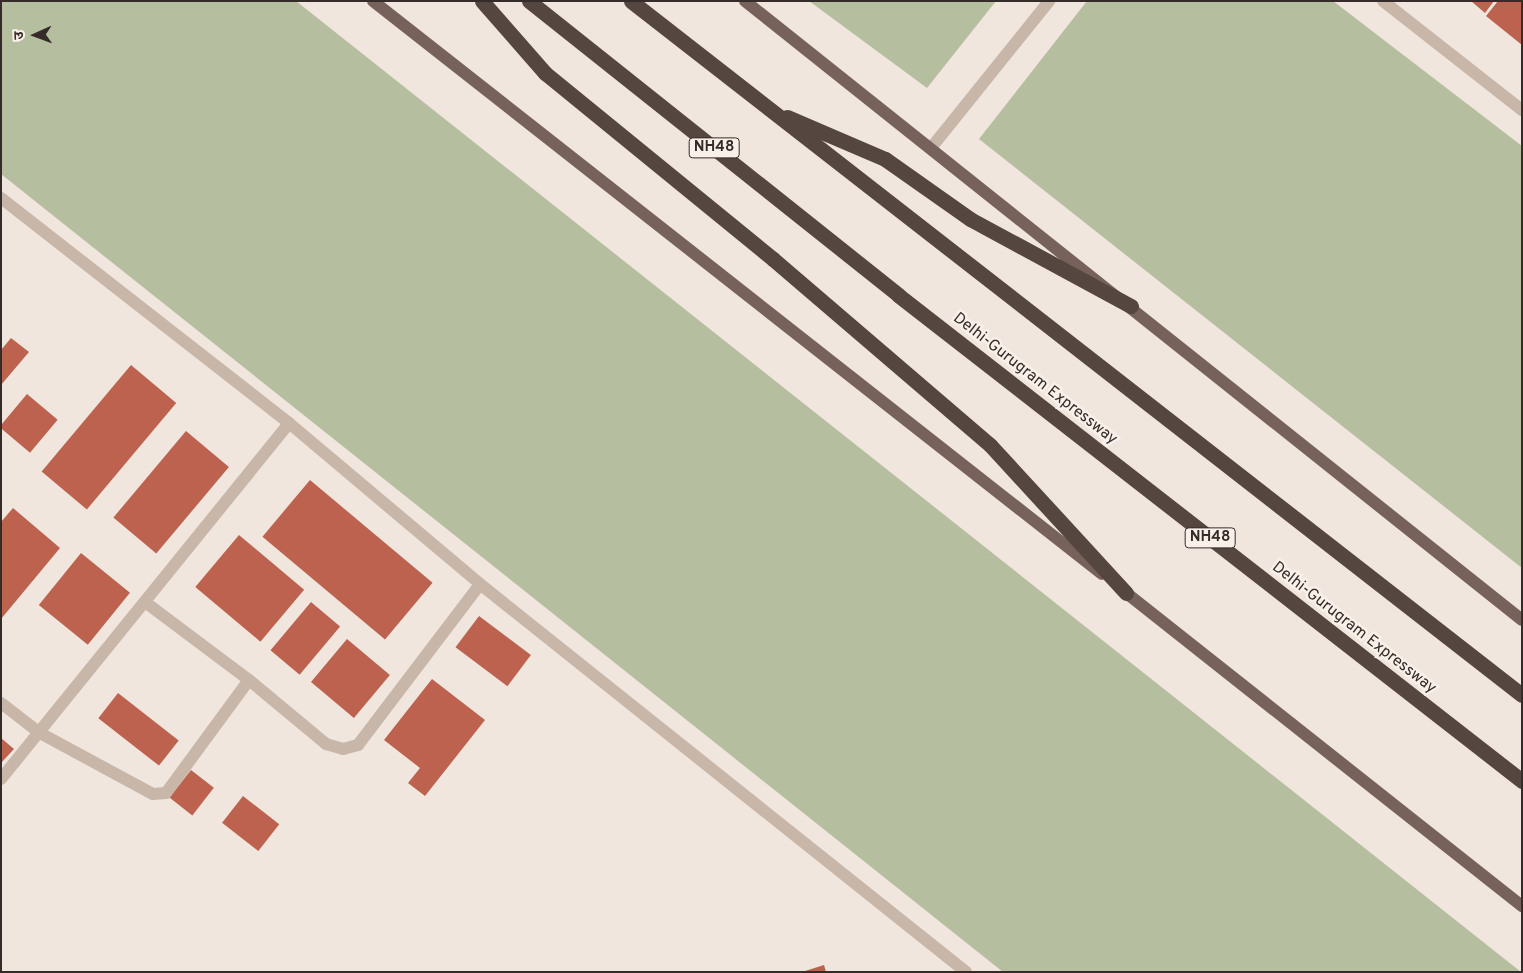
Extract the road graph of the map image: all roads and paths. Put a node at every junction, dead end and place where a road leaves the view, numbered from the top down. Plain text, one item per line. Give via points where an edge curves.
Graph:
1 (373, 1) edge
2 (482, 1) edge
3 (529, 1) edge
4 (631, 1) edge
5 (745, 1) edge
6 (1049, 1) edge
7 (1383, 1) edge
8 (764, 108) junction
9 (1522, 110) edge
10 (931, 148) junction
11 (1, 198) edge
12 (1131, 306) junction
13 (289, 424) junction
14 (480, 584) junction
15 (1126, 593) junction
16 (145, 602) junction
17 (1522, 620) edge
18 (249, 680) junction
19 (1522, 695) edge
20 (1, 703) edge
21 (40, 733) junction
22 (1, 779) edge
23 (1522, 781) edge
24 (1522, 906) edge
25 (966, 972) edge

1 - 15 main road
2 - 15 highway via 545,73 773,258 990,445
3 - 23 highway, Delhi-Gurugram Expressway / NH48 via 898,295
4 - 8 highway
5 - 10 main road
6 - 10 street
7 - 9 street
8 - 12 highway via 885,159 970,219
8 - 19 highway via 938,238
10 - 12 main road
11 - 13 street
12 - 17 main road
13 - 14 street
13 - 16 street
14 - 18 street via 358,745 343,749 326,744
14 - 25 street
15 - 24 main road
16 - 18 street
16 - 21 street
18 - 21 street via 166,793 153,794 142,790
20 - 21 street
21 - 22 street

